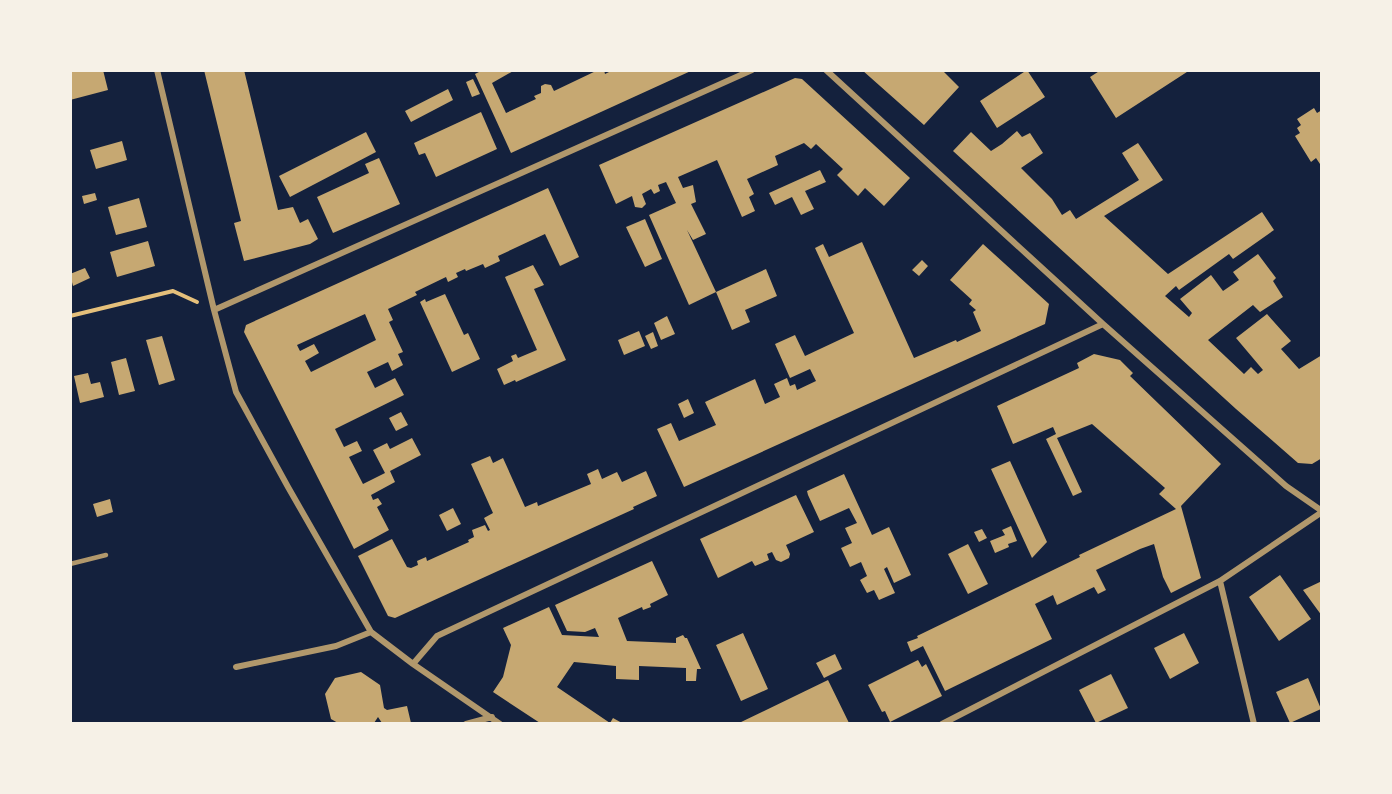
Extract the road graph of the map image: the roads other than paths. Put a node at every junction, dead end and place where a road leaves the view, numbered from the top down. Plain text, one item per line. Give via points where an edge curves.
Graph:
1 (157, 70) edge
2 (752, 70) edge
3 (826, 70) edge
4 (214, 310) junction
5 (1103, 324) junction
6 (1322, 511) edge
7 (106, 555) dead end
8 (70, 564) edge
9 (1220, 581) junction
10 (372, 632) junction
11 (413, 664) junction
12 (236, 667) dead end
13 (492, 717) junction
14 (466, 723) edge
15 (500, 723) edge
16 (942, 723) edge
17 (1254, 723) edge

1 - 4 street
2 - 4 street
3 - 5 street
4 - 10 street via 236,392
5 - 6 street via 1286,486
5 - 11 street via 437,636
6 - 9 street
7 - 8 lane
9 - 16 street
9 - 17 street
10 - 11 street
10 - 12 street via 336,646
11 - 13 street
13 - 14 street
13 - 15 street

